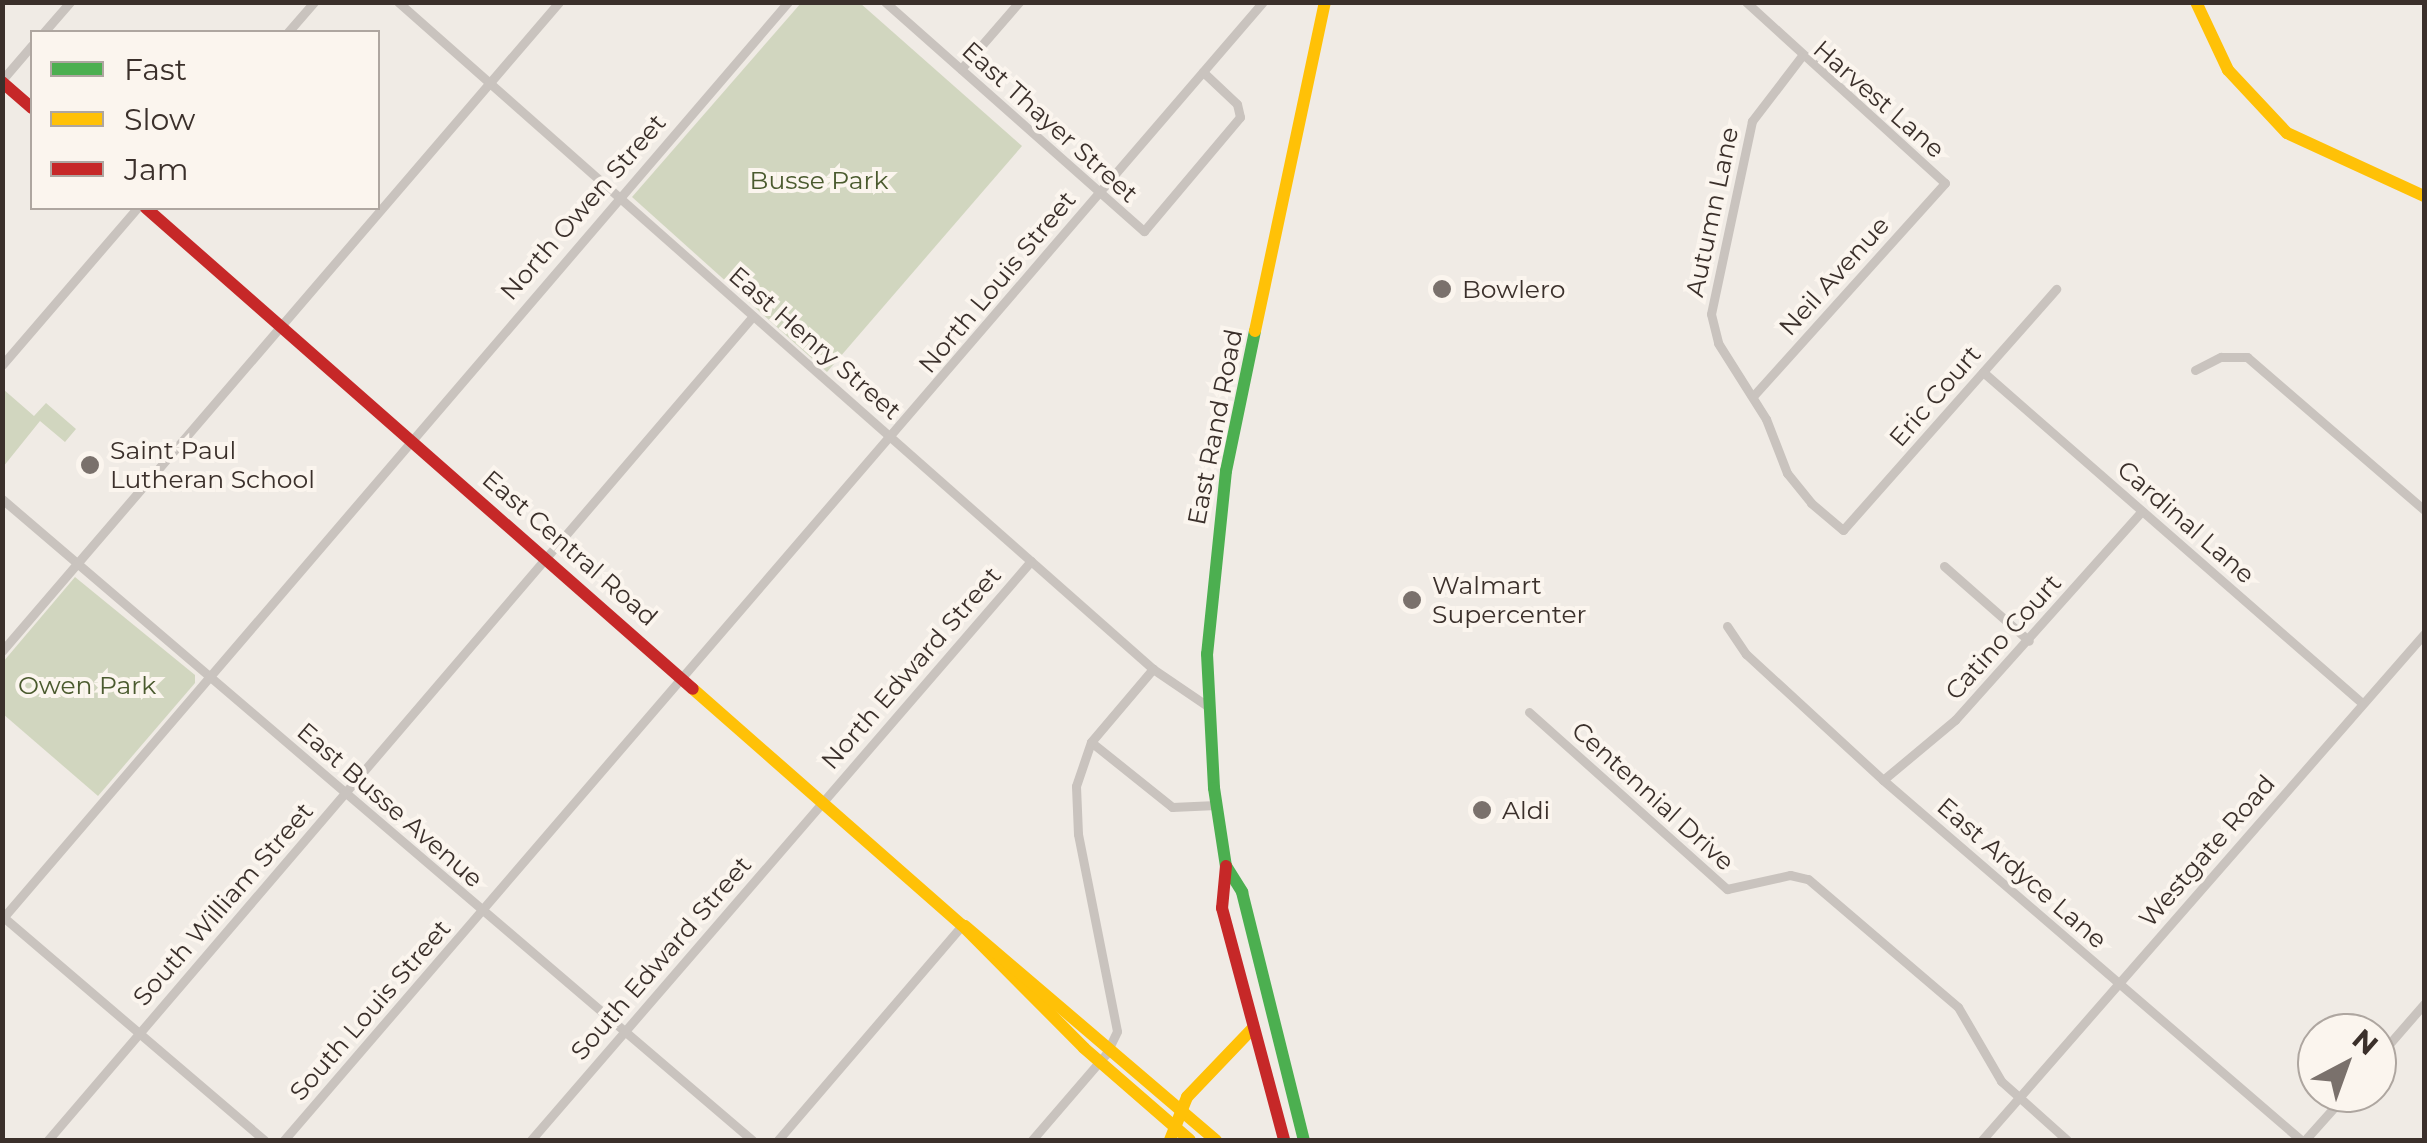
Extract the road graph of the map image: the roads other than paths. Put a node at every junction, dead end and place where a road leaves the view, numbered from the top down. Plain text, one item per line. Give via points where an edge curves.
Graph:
1 (70, 2) edge
2 (314, 2) edge
3 (398, 2) edge
4 (559, 2) edge
5 (788, 2) edge
6 (885, 2) edge
7 (1019, 2) edge
8 (1264, 2) edge
9 (1325, 2) edge
10 (1746, 2) edge
11 (2196, 2) edge
12 (46, 30) edge
13 (290, 30) edge
14 (30, 48) edge
15 (1801, 57) junction
16 (961, 69) junction
17 (1203, 72) junction
18 (2, 81) edge
19 (490, 82) junction
20 (30, 106) edge
21 (1945, 183) joint
22 (1099, 192) junction
23 (618, 196) junction
24 (2424, 196) edge
25 (380, 209) edge
26 (134, 210) edge
27 (148, 210) edge
28 (379, 210) edge
29 (2056, 289) dead end
30 (753, 316) junction
31 (280, 324) junction
32 (2, 366) edge
33 (2195, 370) dead end
34 (1983, 372) junction
35 (1753, 396) junction
36 (892, 437) junction
37 (410, 438) junction
38 (2, 499) edge
39 (2142, 510) junction
40 (2424, 510) edge
41 (1843, 530) joint
42 (545, 557) junction
43 (1031, 561) junction
44 (77, 564) junction
45 (1944, 566) dead end
46 (1726, 626) dead end
47 (2424, 634) edge
48 (2030, 641) junction
49 (2, 652) edge
50 (1152, 669) junction
51 (209, 677) junction
52 (682, 677) junction
53 (2362, 703) junction
54 (1209, 708) junction
55 (1529, 712) dead end
56 (1091, 742) junction
57 (1884, 780) junction
58 (344, 793) junction
59 (822, 801) junction
60 (1216, 806) junction
61 (1226, 866) junction
62 (482, 911) junction
63 (3, 917) edge
64 (962, 925) junction
65 (2120, 983) junction
66 (2424, 1004) edge
67 (1253, 1028) junction
68 (624, 1032) junction
69 (140, 1033) junction
70 (2397, 1035) edge
71 (1105, 1054) junction
72 (2019, 1098) junction
73 (1180, 1108) junction
74 (2328, 1113) edge
75 (1172, 1126) junction
76 (48, 1140) edge
77 (264, 1140) edge
78 (284, 1140) edge
79 (531, 1140) edge
80 (752, 1140) edge
81 (778, 1140) edge
82 (1032, 1140) edge
83 (1170, 1140) edge
84 (1190, 1140) edge
85 (1216, 1140) edge
86 (1284, 1140) edge
87 (1304, 1140) edge
88 (1982, 1140) edge
89 (2068, 1140) edge
90 (2303, 1140) edge

1 - 12 street
2 - 13 street
3 - 19 street, East Henry Street
4 - 19 street
5 - 23 street, North Owen Street
6 - 16 street, East Thayer Street
7 - 16 street
8 - 17 street, North Louis Street
9 - 54 main road, East Rand Road via 1226,471 1207,654
10 - 15 street, Harvest Lane
11 - 24 main road via 2228,70 2287,133
14 - 18 street
15 - 21 street, Harvest Lane
15 - 35 street, Autumn Lane via 1752,121 1714,290 1718,342
16 - 22 street, East Thayer Street
17 - 22 street, North Louis Street
17 - 22 street, East Thayer Street via 1237,104 1240,117 1144,231
18 - 20 main road
19 - 23 street, East Henry Street
19 - 25 street
21 - 35 street, Neil Avenue
22 - 36 street, North Louis Street
23 - 30 street, East Henry Street
23 - 37 street, North Owen Street
26 - 32 street
27 - 31 main road, East Central Road
28 - 31 street
29 - 34 street, Eric Court
30 - 36 street, East Henry Street
30 - 42 street, South William Street
31 - 37 main road, East Central Road
31 - 44 street
33 - 40 street via 2220,357 2246,358
34 - 39 street, Cardinal Lane
34 - 41 street, Eric Court
35 - 41 street, Autumn Lane via 1786,472
36 - 43 street, East Henry Street
36 - 52 street, North Louis Street
37 - 42 main road, East Central Road
37 - 51 street, North Owen Street
38 - 44 street, East Busse Avenue
39 - 48 street, Catino Court
39 - 53 street, Cardinal Lane
42 - 52 main road, East Central Road
42 - 58 street, South William Street
43 - 50 street, East Henry Street
43 - 59 street, North Edward Street
44 - 49 street
44 - 51 street, East Busse Avenue
45 - 48 street
46 - 57 street, East Ardyce Lane via 1746,654
47 - 53 street, Westgate Road
48 - 57 street, Catino Court via 1955,720
50 - 54 street, East Henry Street
50 - 56 street
51 - 58 street, East Busse Avenue
51 - 63 street, North Owen Street
52 - 59 main road, East Central Road
52 - 62 street, South Louis Street
53 - 65 street, Westgate Road
54 - 60 main road, East Rand Road
55 - 72 street, Centennial Drive via 1726,889 1790,875 1808,879 1958,1007 1994,1072
56 - 60 street via 1172,807
56 - 71 street via 1078,779 1076,822 1117,1018
57 - 65 street, East Ardyce Lane
58 - 62 street, East Busse Avenue
58 - 69 street, South William Street
59 - 64 main road, East Central Road
59 - 68 street, South Edward Street
60 - 61 main road, East Rand Road
61 - 67 main road, East Rand Road via 1219,892
61 - 87 main road, East Rand Road via 1242,892
62 - 68 street, East Busse Avenue
62 - 78 street, South Louis Street
63 - 69 street
64 - 71 main road, East Central Road
64 - 81 street
65 - 72 street, Westgate Road
65 - 90 street, East Ardyce Lane
66 - 70 street
67 - 73 main road
67 - 86 main road, East Rand Road
68 - 79 street, South Edward Street
68 - 80 street, East Busse Avenue
69 - 76 street, South William Street
69 - 77 street
71 - 73 main road, East Central Road
71 - 75 main road, East Central Road
71 - 82 street
72 - 88 street, Westgate Road
72 - 89 street
73 - 75 main road
73 - 85 main road, East Central Road
74 - 90 street
75 - 83 main road
75 - 84 main road, East Central Road

